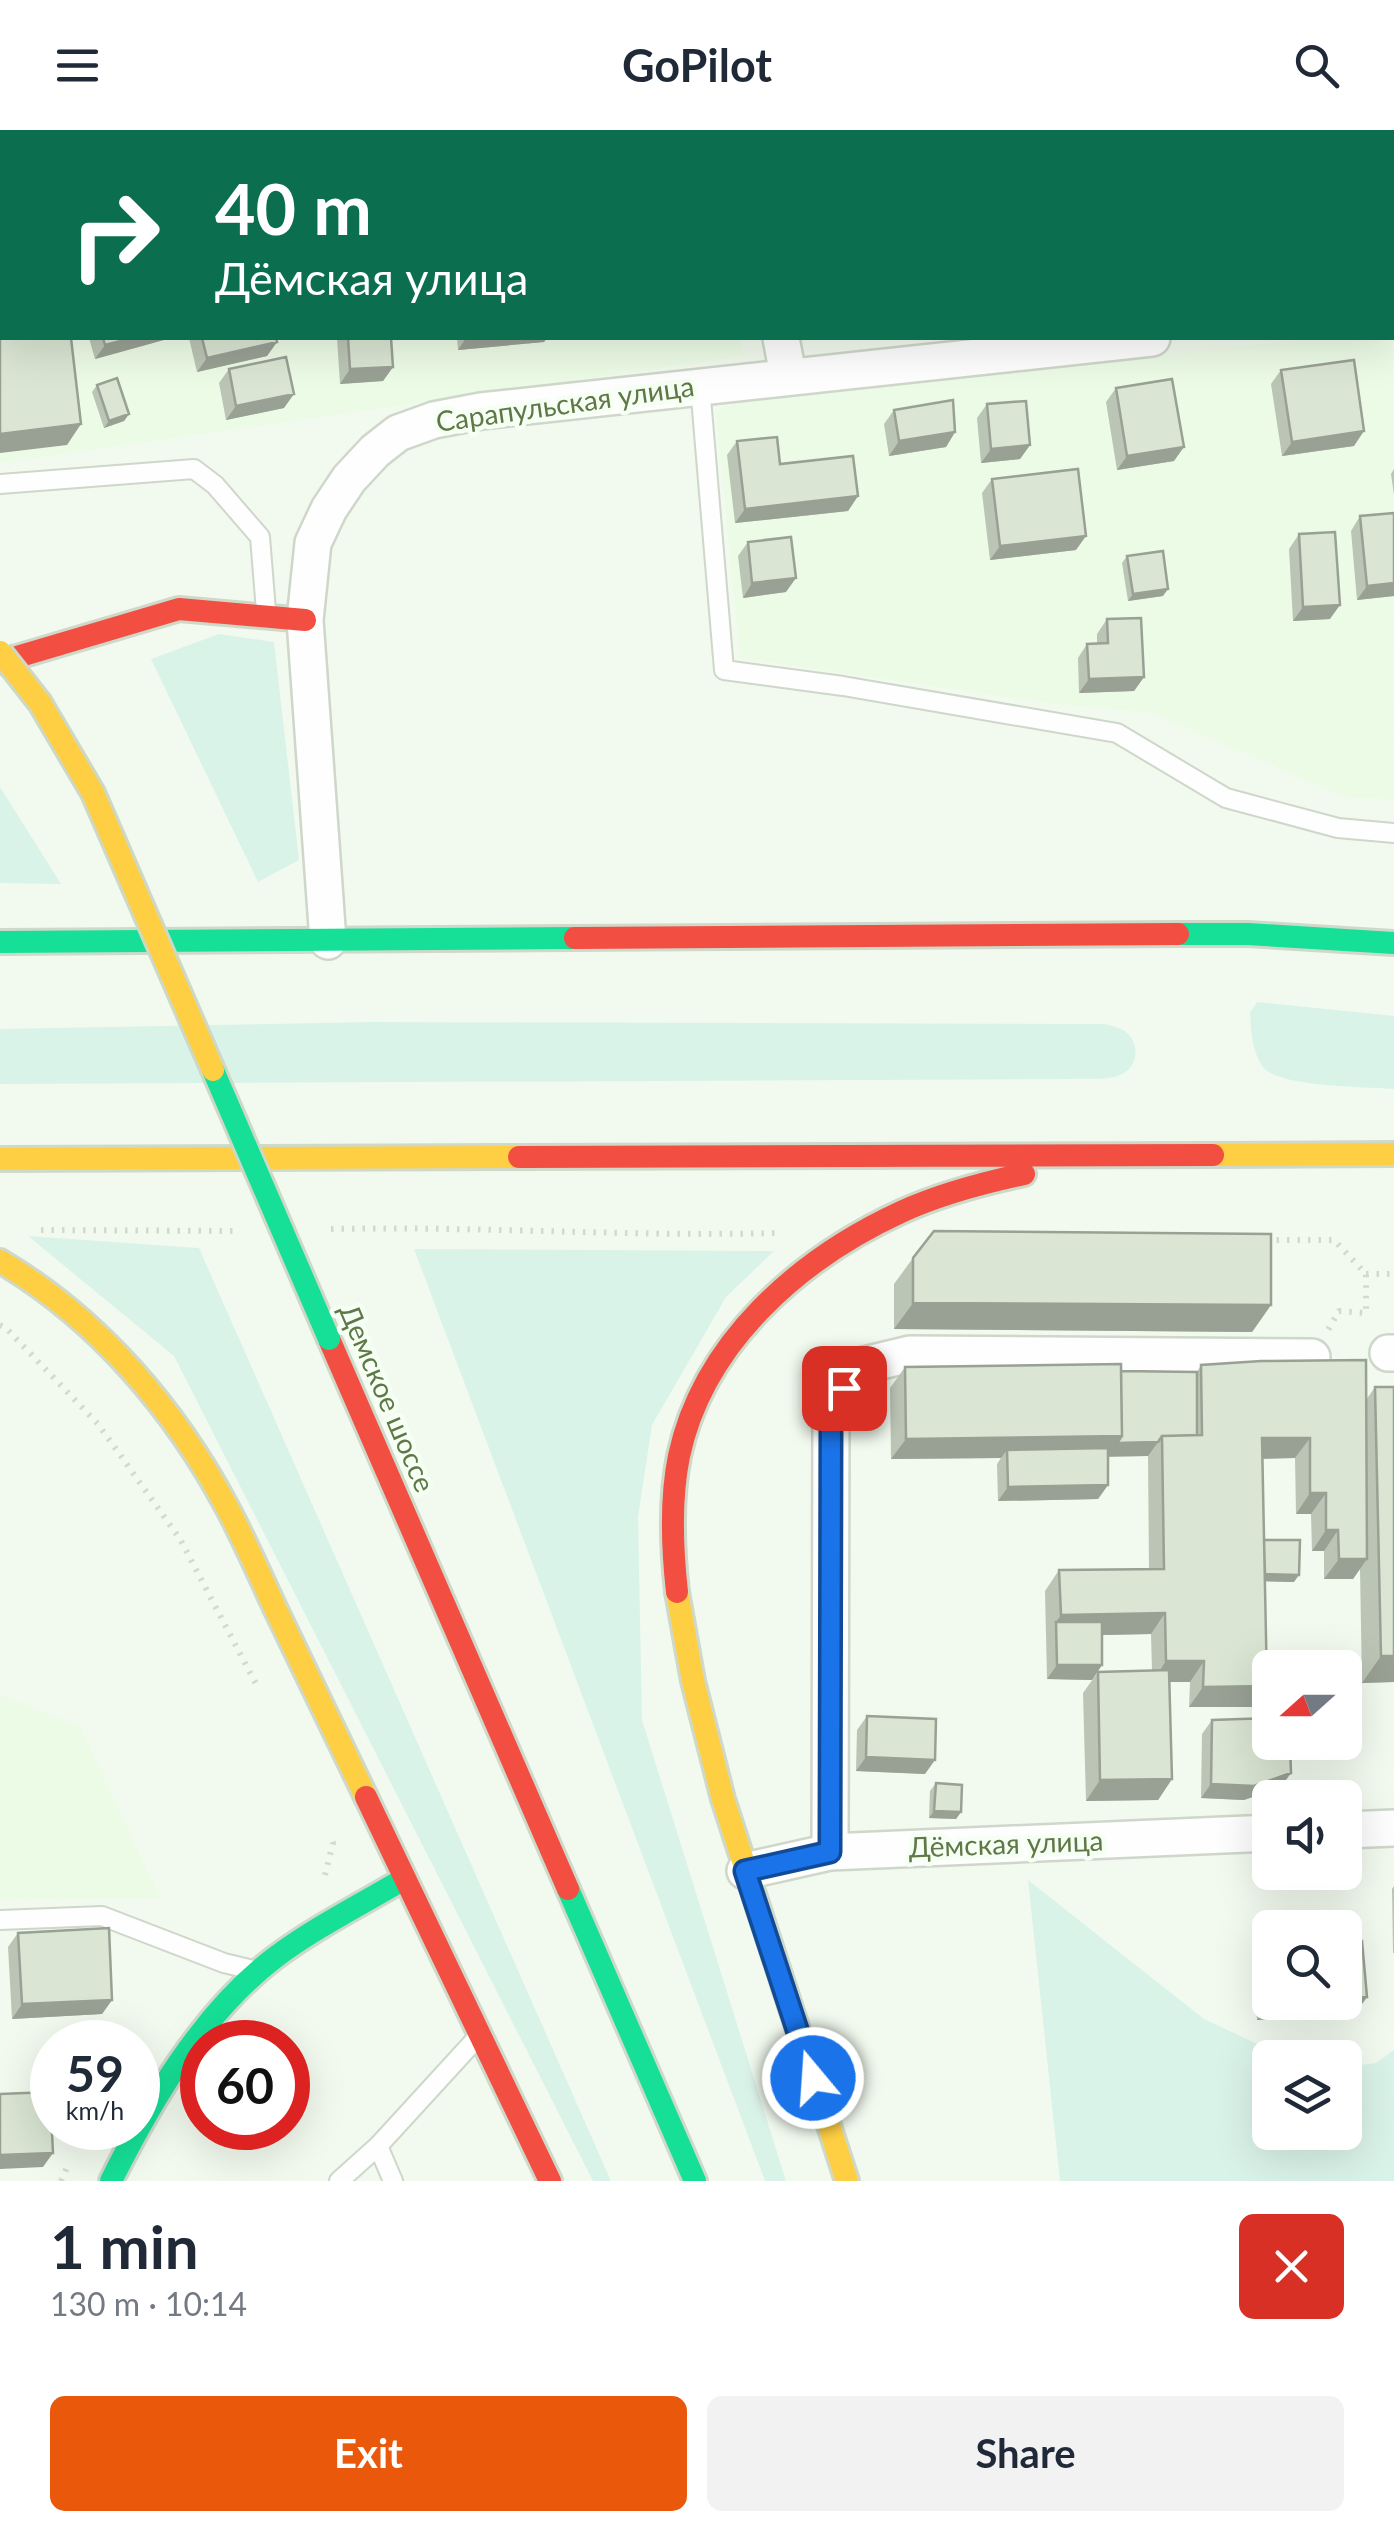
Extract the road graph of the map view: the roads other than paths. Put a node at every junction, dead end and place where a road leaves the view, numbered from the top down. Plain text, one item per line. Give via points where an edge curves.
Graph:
1 (781, 340) edge
2 (1133, 340) edge
3 (788, 376) junction
4 (700, 386) junction
5 (0, 484) edge
6 (267, 617) junction
7 (305, 620) junction
8 (0, 652) edge
9 (0, 662) edge
10 (1394, 833) edge
11 (0, 942) edge
12 (328, 942) junction
13 (1394, 944) edge
14 (1117, 1154) junction
15 (1394, 1154) edge
16 (0, 1159) edge
17 (0, 1260) edge
18 (1312, 1356) edge
19 (1394, 1828) edge
20 (1362, 1829) edge
21 (1252, 1835) edge
22 (830, 1852) junction
23 (745, 1871) junction
24 (404, 1879) junction
25 (0, 1920) edge
26 (258, 1972) junction
27 (480, 2035) junction
28 (378, 2146) junction
29 (111, 2181) edge
30 (339, 2181) edge
31 (393, 2181) edge
32 (550, 2181) edge
33 (694, 2181) edge
34 (847, 2181) edge

1 - 3 street
2 - 3 street, Сарапульская улица
3 - 4 street, Сарапульская улица
4 - 7 street, Сарапульская улица via 480,411 398,433 329,508 313,543
4 - 10 lane via 724,670 1117,733 1226,798 1338,828
5 - 6 lane via 194,470 260,537
6 - 7 main road
6 - 9 main road via 178,610
7 - 12 street, Сарапульская улица
8 - 33 main road, Демское шоссе, bridge via 56,724 93,794
11 - 12 main road
12 - 13 main road via 1248,934
14 - 15 main road
14 - 16 main road
14 - 23 main road via 965,1189 849,1240 762,1306 698,1398 680,1451 672,1556 707,1744
17 - 24 main road via 98,1337 189,1444 229,1511
18 - 22 street via 910,1354 856,1367 831,1410
19 - 20 street
21 - 22 street, Дёмская улица
22 - 23 street, Дёмская улица
23 - 34 main road
24 - 26 main road
24 - 27 main road
25 - 26 lane via 102,1916
26 - 29 main road via 178,2066
27 - 28 lane
27 - 32 main road
28 - 30 lane
28 - 31 lane

